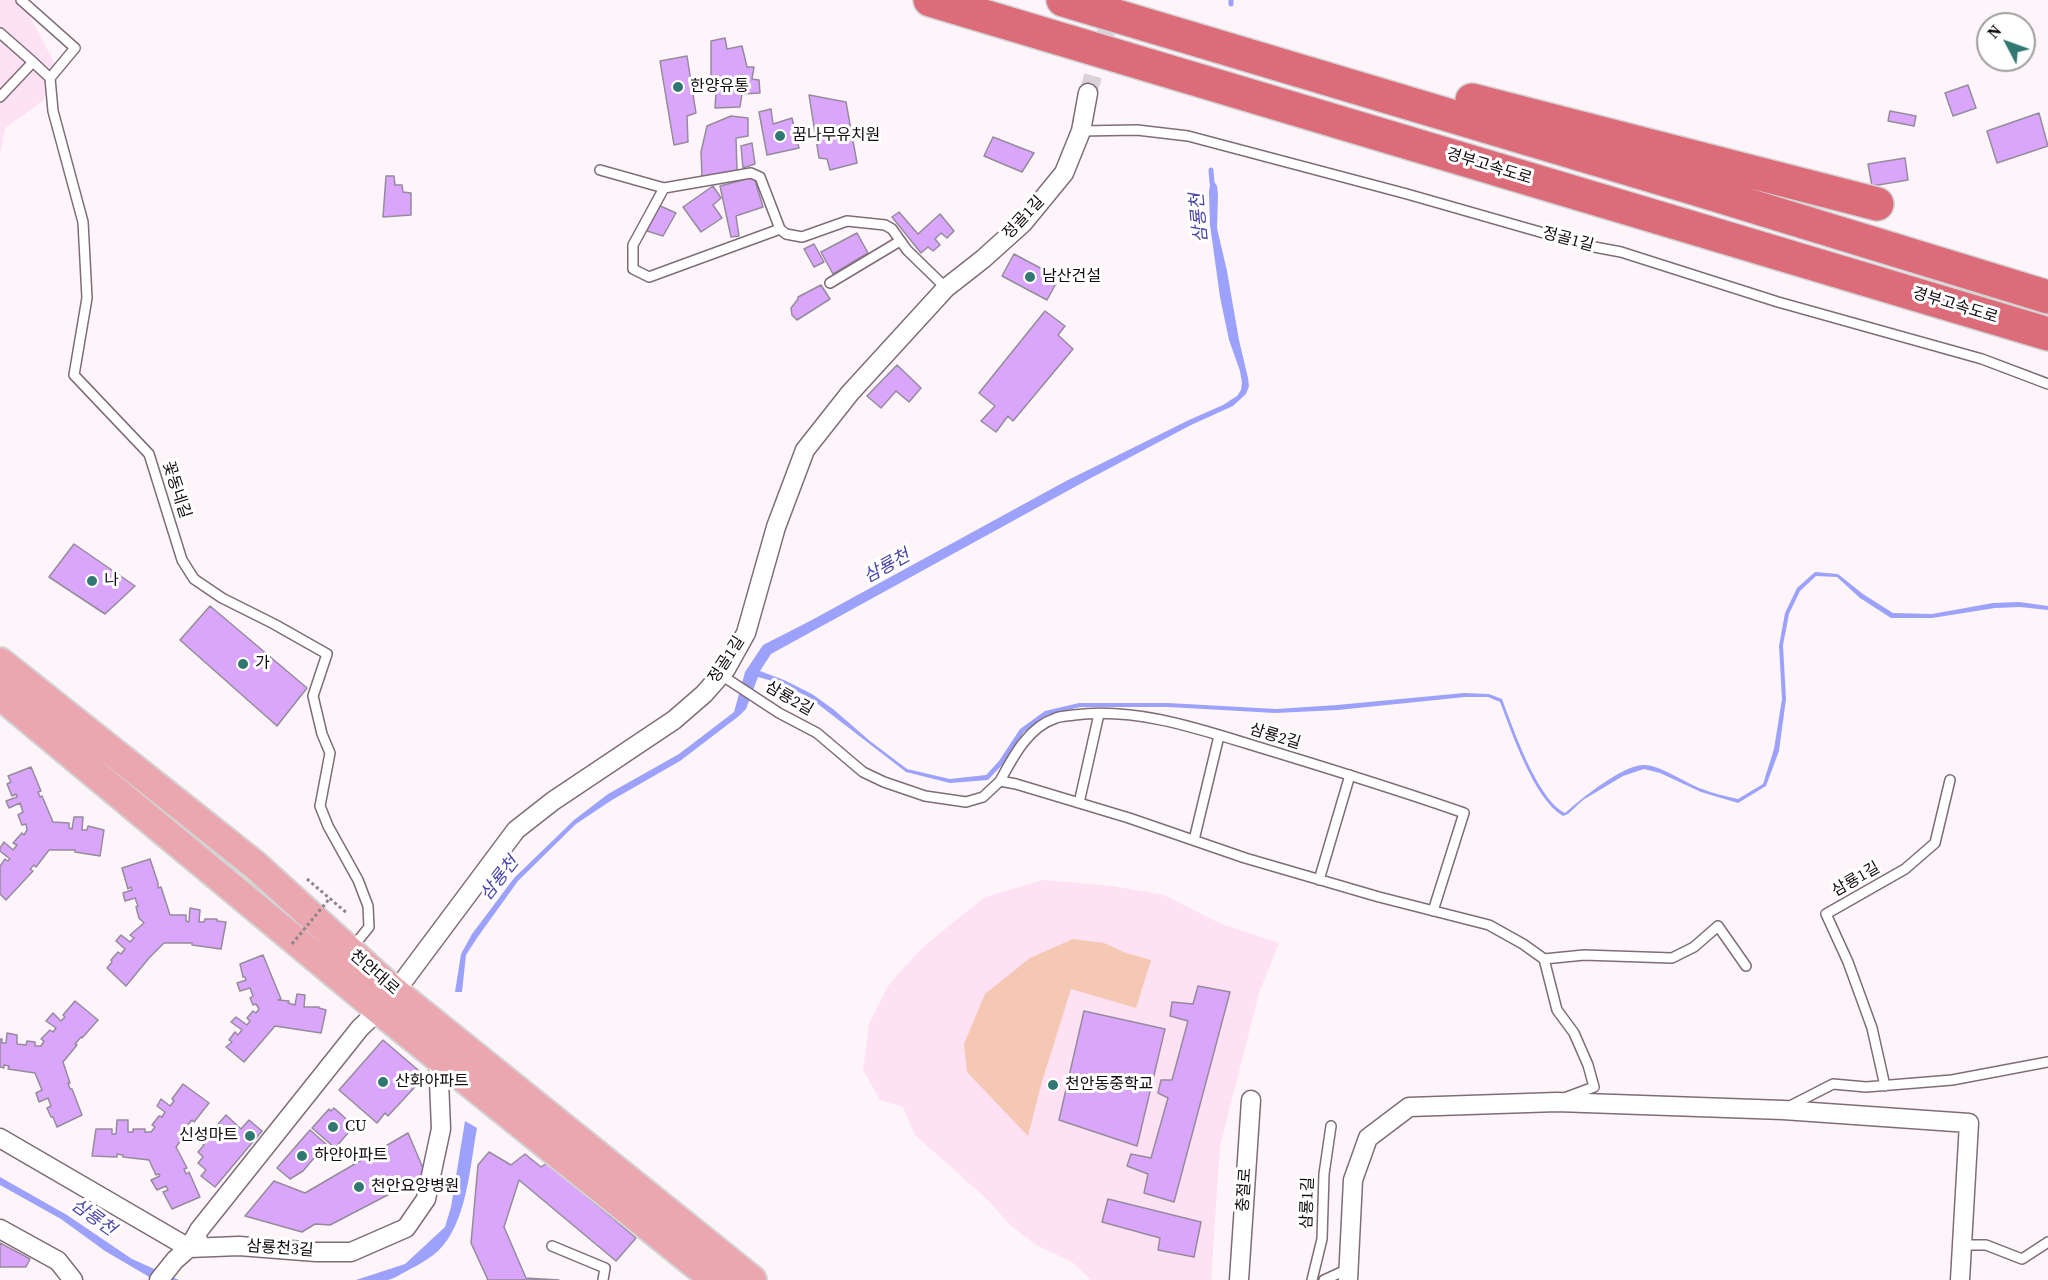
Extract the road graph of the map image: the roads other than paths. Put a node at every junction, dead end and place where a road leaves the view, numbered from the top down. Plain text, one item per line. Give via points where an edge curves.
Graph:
1 (21, 0) edge
2 (930, 0) edge
3 (1063, 0) edge
4 (1093, 0) edge
5 (0, 33) edge
6 (33, 62) junction
7 (51, 78) junction
8 (1088, 93) tunnel mouth
9 (0, 97) edge
10 (1081, 132) junction
11 (600, 170) dead end
12 (664, 188) junction
13 (1877, 204) dead end
14 (780, 229) junction
15 (900, 241) junction
16 (830, 283) dead end
17 (946, 288) junction
18 (2048, 297) edge
19 (2048, 334) edge
20 (2048, 384) edge
21 (0, 662) edge
22 (727, 679) junction
23 (0, 695) edge
24 (1099, 714) junction
25 (1219, 736) junction
26 (1350, 775) junction
27 (1950, 780) dead end
28 (1000, 781) junction
29 (1079, 803) junction
30 (1194, 840) junction
31 (1319, 880) junction
32 (1433, 911) junction
33 (349, 952) junction
34 (1544, 959) junction
35 (1746, 966) dead end
36 (387, 1001) junction
37 (438, 1057) junction
38 (2048, 1062) edge
39 (1885, 1086) junction
40 (1251, 1100) dead end
41 (1557, 1101) junction
42 (1783, 1110) junction
43 (1331, 1126) dead end
44 (0, 1138) edge
45 (0, 1229) edge
46 (2048, 1242) edge
47 (1962, 1245) junction
48 (552, 1246) dead end
49 (189, 1248) junction
50 (1348, 1274) edge
51 (73, 1280) edge
52 (159, 1280) edge
53 (603, 1280) edge
54 (715, 1280) edge
55 (752, 1280) edge
56 (1239, 1280) edge
57 (1312, 1280) edge
58 (1324, 1280) edge
59 (1960, 1280) edge

1 - 7 lane via 75,48
2 - 19 highway, 경부고속도로
3 - 18 highway
4 - 13 highway
5 - 6 lane
6 - 7 lane
6 - 9 lane
7 - 33 lane, 꽃동네길 via 53,111 83,222 87,298 74,375 149,454 182,560 194,579 327,654 313,696 330,753 320,806 368,906 369,927
8 - 10 street, 정골1길
10 - 17 street, 정골1길 via 1064,172 1023,223
10 - 20 lane, 정골1길 via 1137,130 1188,136 1620,252 1778,302 1982,359
11 - 12 lane
12 - 14 lane via 751,173 760,177
12 - 14 lane via 633,245 633,269 649,277
14 - 15 lane via 802,237 847,221 873,223 892,229
15 - 16 lane
15 - 17 lane
17 - 22 street, 정골1길 via 850,393 805,450 776,526 746,633
21 - 33 main road, 천안대로 via 255,865
22 - 28 lane, 삼룡2길 via 817,733 863,772 884,782 925,796 966,802 983,797
22 - 36 street, 정골1길 via 516,830
23 - 36 main road, 천안대로
24 - 25 lane, 삼룡2길 via 1120,713 1165,721
24 - 28 lane, 삼룡2길 via 1055,718 1034,730
24 - 29 lane
25 - 26 lane, 삼룡2길
25 - 30 lane
26 - 31 lane
26 - 32 lane, 삼룡2길 via 1464,813
27 - 39 lane, 삼룡1길 via 1935,843 1905,869 1826,914 1872,1028
28 - 29 lane
29 - 30 lane
30 - 31 lane
31 - 32 lane
32 - 34 lane via 1489,925
33 - 36 main road, 천안대로
34 - 35 lane via 1584,955 1672,958 1694,947 1718,926
34 - 41 lane via 1557,1010 1574,1032 1594,1087
36 - 37 main road, 천안대로
36 - 49 street, 정골1길 via 294,1124
36 - 55 main road, 천안대로
37 - 49 street, 삼룡천3길 via 441,1129 426,1199 406,1228 351,1252 239,1246
37 - 54 main road, 천안대로
38 - 39 lane via 1952,1080
39 - 42 lane via 1833,1084
40 - 56 street, 충절로
41 - 42 street
41 - 50 street via 1408,1107 1368,1137 1353,1180
42 - 47 street via 1969,1123
43 - 57 lane, 삼룡1길 via 1324,1174 1322,1239
44 - 49 street
45 - 51 street via 58,1261
46 - 47 lane via 2022,1259 1986,1245
47 - 59 street
48 - 53 lane via 605,1268
49 - 52 street, 정골1길
50 - 58 lane

